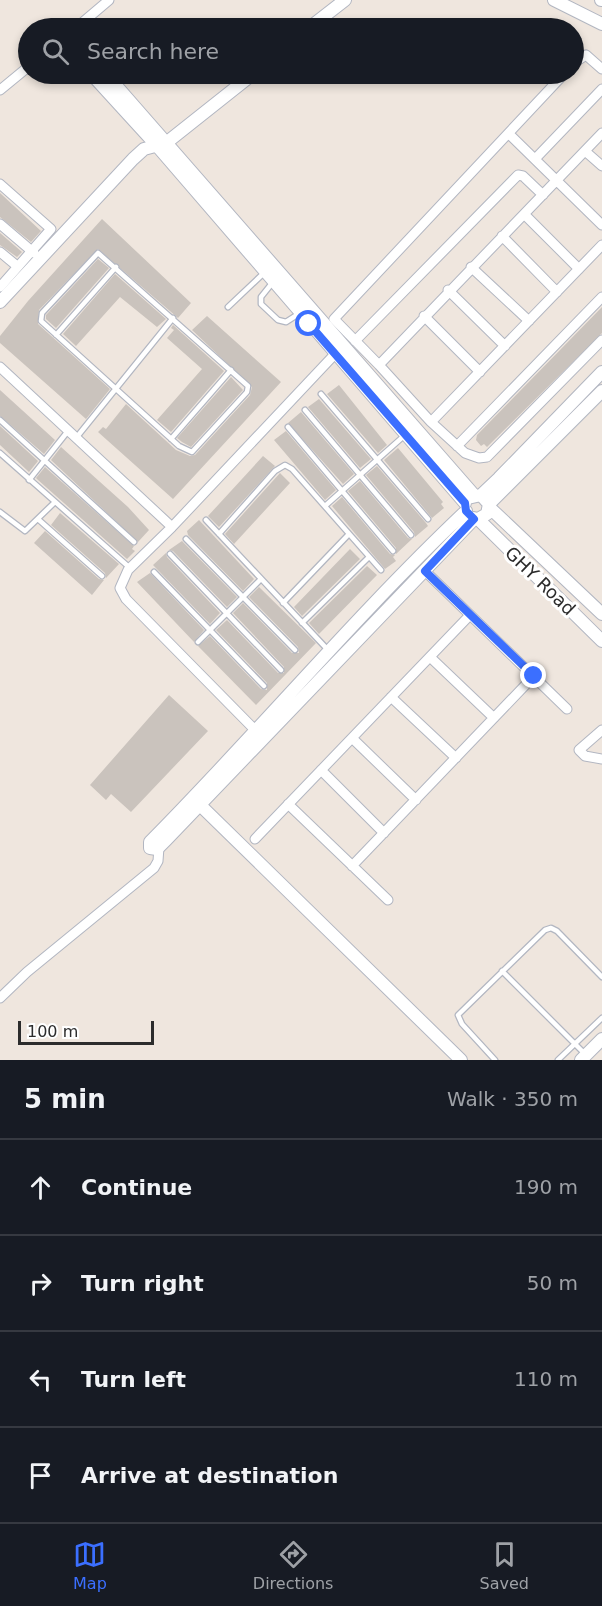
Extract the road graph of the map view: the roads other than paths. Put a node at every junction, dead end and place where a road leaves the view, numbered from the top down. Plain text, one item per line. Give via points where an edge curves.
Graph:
1 (109, 0) edge
2 (345, 0) edge
3 (554, 0) edge
4 (88, 18) edge
5 (322, 18) edge
6 (602, 24) edge
7 (584, 56) edge
8 (602, 69) edge
9 (18, 75) edge
10 (101, 84) edge
11 (114, 84) edge
12 (240, 84) edge
13 (555, 84) edge
14 (602, 88) edge
15 (0, 90) edge
16 (602, 133) edge
17 (509, 134) junction
18 (162, 145) junction
19 (585, 151) junction
20 (535, 159) junction
21 (602, 166) edge
22 (557, 181) junction
23 (0, 184) edge
24 (543, 195) junction
25 (525, 215) junction
26 (0, 224) edge
27 (602, 225) edge
28 (502, 236) junction
29 (602, 245) edge
30 (0, 252) edge
31 (35, 255) junction
32 (17, 266) junction
33 (116, 267) junction
34 (471, 267) junction
35 (579, 269) junction
36 (269, 277) junction
37 (448, 291) junction
38 (557, 292) junction
39 (2, 293) edge
40 (602, 297) edge
41 (228, 307) dead end
42 (300, 313) junction
43 (424, 316) junction
44 (173, 318) junction
45 (529, 321) junction
46 (56, 335) junction
47 (602, 340) edge
48 (355, 341) junction
49 (505, 346) junction
50 (334, 354) junction
51 (379, 365) junction
52 (0, 368) edge
53 (231, 370) junction
54 (480, 372) junction
55 (602, 372) edge
56 (115, 390) junction
57 (602, 391) edge
58 (321, 394) dead end
59 (305, 410) dead end
60 (0, 420) edge
61 (431, 422) junction
62 (288, 427) dead end
63 (68, 430) junction
64 (405, 435) junction
65 (76, 438) junction
66 (171, 439) junction
67 (457, 446) junction
68 (0, 453) edge
69 (377, 459) junction
70 (44, 461) junction
71 (360, 475) junction
72 (29, 480) junction
73 (343, 490) junction
74 (55, 502) junction
75 (325, 506) junction
76 (477, 507) junction
77 (0, 513) edge
78 (428, 519) dead end
79 (39, 520) junction
80 (206, 520) dead end
81 (172, 527) junction
82 (219, 534) junction
83 (349, 534) junction
84 (411, 535) dead end
85 (186, 539) dead end
86 (134, 542) dead end
87 (393, 551) dead end
88 (170, 554) dead end
89 (369, 557) junction
90 (130, 568) junction
91 (381, 570) dead end
92 (425, 571) junction
93 (154, 572) dead end
94 (102, 576) dead end
95 (261, 579) junction
96 (243, 597) junction
97 (283, 603) junction
98 (227, 613) junction
99 (602, 614) edge
100 (470, 615) junction
101 (302, 623) junction
102 (209, 631) junction
103 (602, 641) edge
104 (198, 642) dead end
105 (295, 650) dead end
106 (330, 652) junction
107 (430, 657) junction
108 (281, 670) dead end
109 (534, 676) junction
110 (264, 686) dead end
111 (391, 697) junction
112 (567, 709) dead end
113 (494, 718) junction
114 (602, 730) edge
115 (256, 732) junction
116 (352, 738) junction
117 (456, 758) junction
118 (602, 759) edge
119 (321, 770) junction
120 (416, 800) junction
121 (288, 804) junction
122 (200, 805) junction
123 (384, 833) junction
124 (255, 839) dead end
125 (159, 847) junction
126 (352, 866) junction
127 (388, 900) dead end
128 (502, 971) junction
129 (602, 977) edge
130 (0, 998) edge
131 (602, 1018) edge
132 (602, 1039) edge
133 (575, 1044) junction
134 (584, 1058) edge
135 (461, 1060) edge
136 (495, 1060) edge
137 (558, 1060) edge

1 - 4 street
2 - 5 street
3 - 6 street
7 - 8 street
9 - 15 street
10 - 18 street
11 - 18 street
12 - 18 street
13 - 17 street
14 - 20 street
16 - 19 street
17 - 20 street
17 - 48 street via 334,319
18 - 31 street via 144,150 133,159
18 - 36 street
18 - 76 street
19 - 21 street
19 - 22 street
20 - 22 street
22 - 24 street
22 - 27 street
23 - 31 street via 51,229
24 - 25 street
24 - 48 street via 518,175
25 - 28 street
25 - 35 street
26 - 31 street
28 - 34 street
28 - 38 street
29 - 35 street
30 - 32 street
31 - 32 street
31 - 39 street
32 - 39 street
33 - 44 lane
33 - 46 lane
33 - 46 lane via 96,253 42,313 41,321
34 - 37 street
34 - 45 street
35 - 38 street
36 - 41 lane
36 - 42 street
36 - 42 lane via 261,304 278,320 286,322
37 - 43 street
37 - 49 street
38 - 45 street
40 - 67 street
42 - 50 street
43 - 51 street
43 - 54 street
44 - 53 lane
44 - 56 lane
45 - 49 street
46 - 56 lane
47 - 67 street via 488,457 479,458
48 - 51 street
49 - 54 street
50 - 64 street
50 - 81 street
51 - 61 street
52 - 63 street
53 - 66 lane
53 - 66 lane via 248,386 247,392 192,452
54 - 61 street
55 - 76 street
56 - 65 lane
56 - 66 lane
57 - 76 street
58 - 69 lane
59 - 71 lane
60 - 70 lane
61 - 67 street
62 - 73 lane
63 - 65 street
63 - 70 lane
64 - 69 lane
64 - 76 street
65 - 81 street
68 - 72 lane
69 - 71 lane
69 - 78 lane
70 - 72 lane
70 - 86 lane
71 - 73 lane
71 - 84 lane
72 - 74 lane
73 - 75 lane
73 - 87 lane
74 - 79 lane
74 - 90 lane
75 - 82 lane via 292,469 281,466
75 - 83 lane
76 - 92 street
76 - 99 street, GHY Road
76 - 103 street, GHY Road
76 - 106 street
77 - 79 lane via 25,531
79 - 94 lane
80 - 82 lane
81 - 90 street
82 - 95 lane
83 - 89 lane
83 - 97 lane
85 - 96 lane
88 - 98 lane
89 - 91 lane
89 - 101 lane
90 - 115 street via 120,588 126,599
92 - 100 street
92 - 122 street
93 - 102 lane
95 - 96 lane
95 - 97 lane
96 - 98 lane
96 - 105 lane
97 - 101 lane
98 - 102 lane
98 - 108 lane
100 - 107 street
100 - 109 street
101 - 106 lane
102 - 104 lane
102 - 110 lane
106 - 115 street
107 - 111 street
107 - 113 street
109 - 112 street
109 - 113 street
111 - 116 street
111 - 117 street
113 - 117 street
114 - 118 street via 579,750 585,756
115 - 125 street via 149,843 152,849
116 - 119 street
116 - 120 street
117 - 120 street
119 - 121 street
119 - 123 street
120 - 123 street
121 - 124 street
121 - 126 street
122 - 125 street
122 - 135 street
123 - 126 street
125 - 130 street via 154,868
126 - 127 street
128 - 129 lane via 550,928
128 - 133 lane
128 - 136 lane via 458,1015
131 - 133 lane
132 - 134 street
133 - 134 lane
133 - 137 lane

